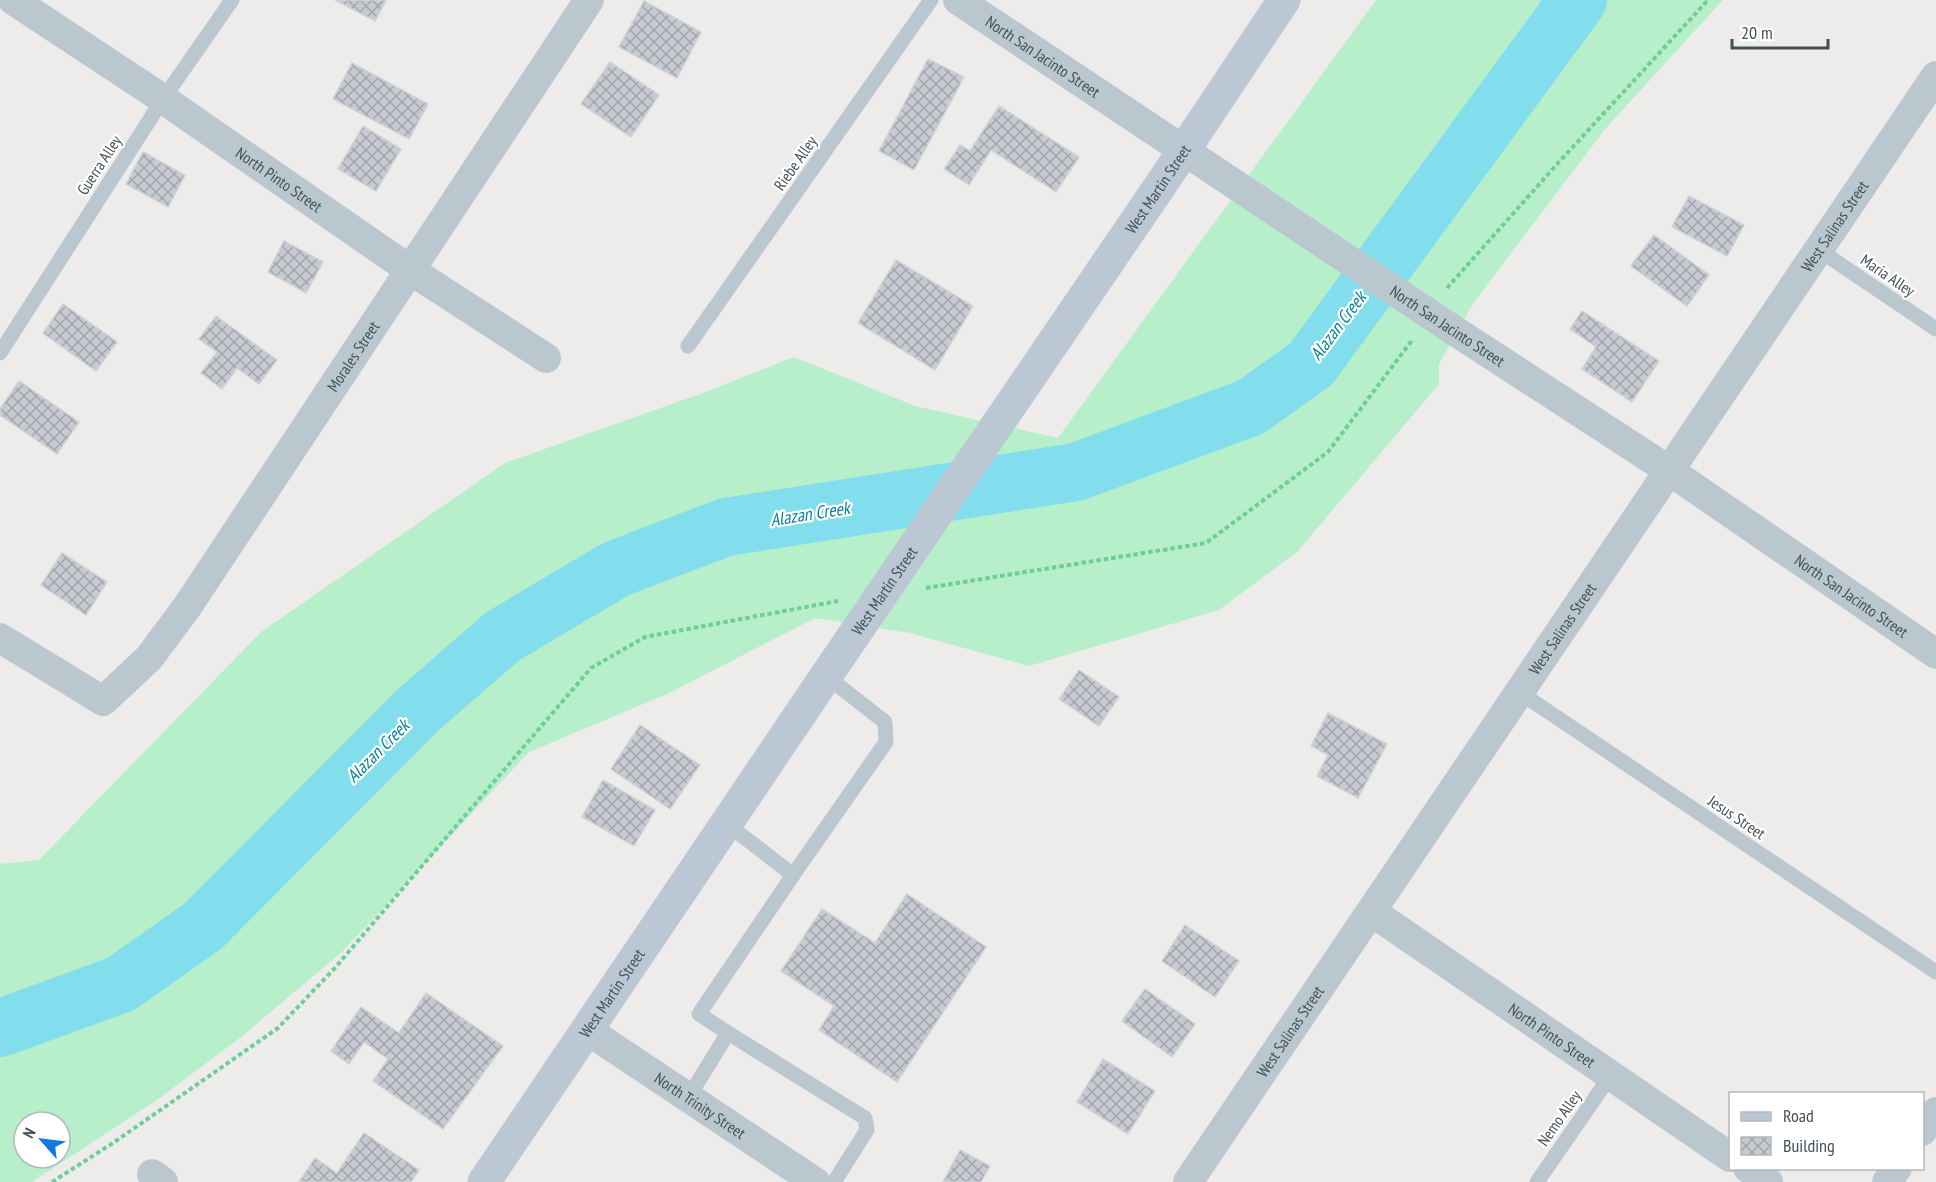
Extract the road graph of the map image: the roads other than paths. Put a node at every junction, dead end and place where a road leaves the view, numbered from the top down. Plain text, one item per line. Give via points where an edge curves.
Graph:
1 (12, 0) edge
2 (232, 0) edge
3 (589, 0) edge
4 (931, 0) edge
5 (958, 0) edge
6 (1284, 0) edge
7 (1936, 76) edge
8 (163, 99) junction
9 (1184, 150) junction
10 (1819, 250) junction
11 (410, 270) junction
12 (1936, 329) edge
13 (688, 346) dead end
14 (0, 353) edge
15 (546, 358) dead end
16 (1670, 471) junction
17 (0, 638) edge
18 (1936, 654) edge
19 (826, 676) junction
20 (1519, 692) junction
21 (727, 824) junction
22 (793, 874) junction
23 (1372, 912) junction
24 (1936, 972) edge
25 (587, 1030) junction
26 (728, 1033) junction
27 (1611, 1075) junction
28 (688, 1098) junction
29 (1936, 1112) edge
30 (1924, 1130) edge
31 (1729, 1156) edge
32 (1751, 1170) edge
33 (484, 1182) edge
34 (815, 1182) edge
35 (834, 1182) edge
36 (1188, 1182) edge
37 (1537, 1182) edge
38 (1767, 1182) edge

1 - 8 street, North Pinto Street
2 - 8 lane, Guerra Alley
3 - 11 street, Morales Street
4 - 13 lane, Riebe Alley
5 - 9 street, North San Jacinto Street
6 - 9 main road, West Martin Street
7 - 10 street, West Salinas Street
8 - 11 street, North Pinto Street
8 - 14 lane, Guerra Alley
9 - 16 street, North San Jacinto Street
9 - 19 main road, West Martin Street
10 - 12 lane, Maria Alley
10 - 16 street, West Salinas Street
11 - 15 street, North Pinto Street
11 - 17 street, Morales Street via 187,607 149,658 103,701
16 - 18 street, North San Jacinto Street
16 - 20 street, West Salinas Street
19 - 21 main road, West Martin Street
19 - 22 lane via 885,722 886,742
20 - 23 street, West Salinas Street
20 - 24 lane, Jesus Street
21 - 22 lane
21 - 25 main road, West Martin Street
22 - 26 lane via 699,1014
23 - 27 street, North Pinto Street
23 - 36 street, West Salinas Street
25 - 28 street, North Trinity Street
25 - 33 main road, West Martin Street
26 - 28 lane
26 - 35 lane via 865,1118 867,1130
27 - 31 street, North Pinto Street
27 - 37 lane, Nemo Alley
28 - 34 street, North Trinity Street
29 - 30 street
32 - 38 street

